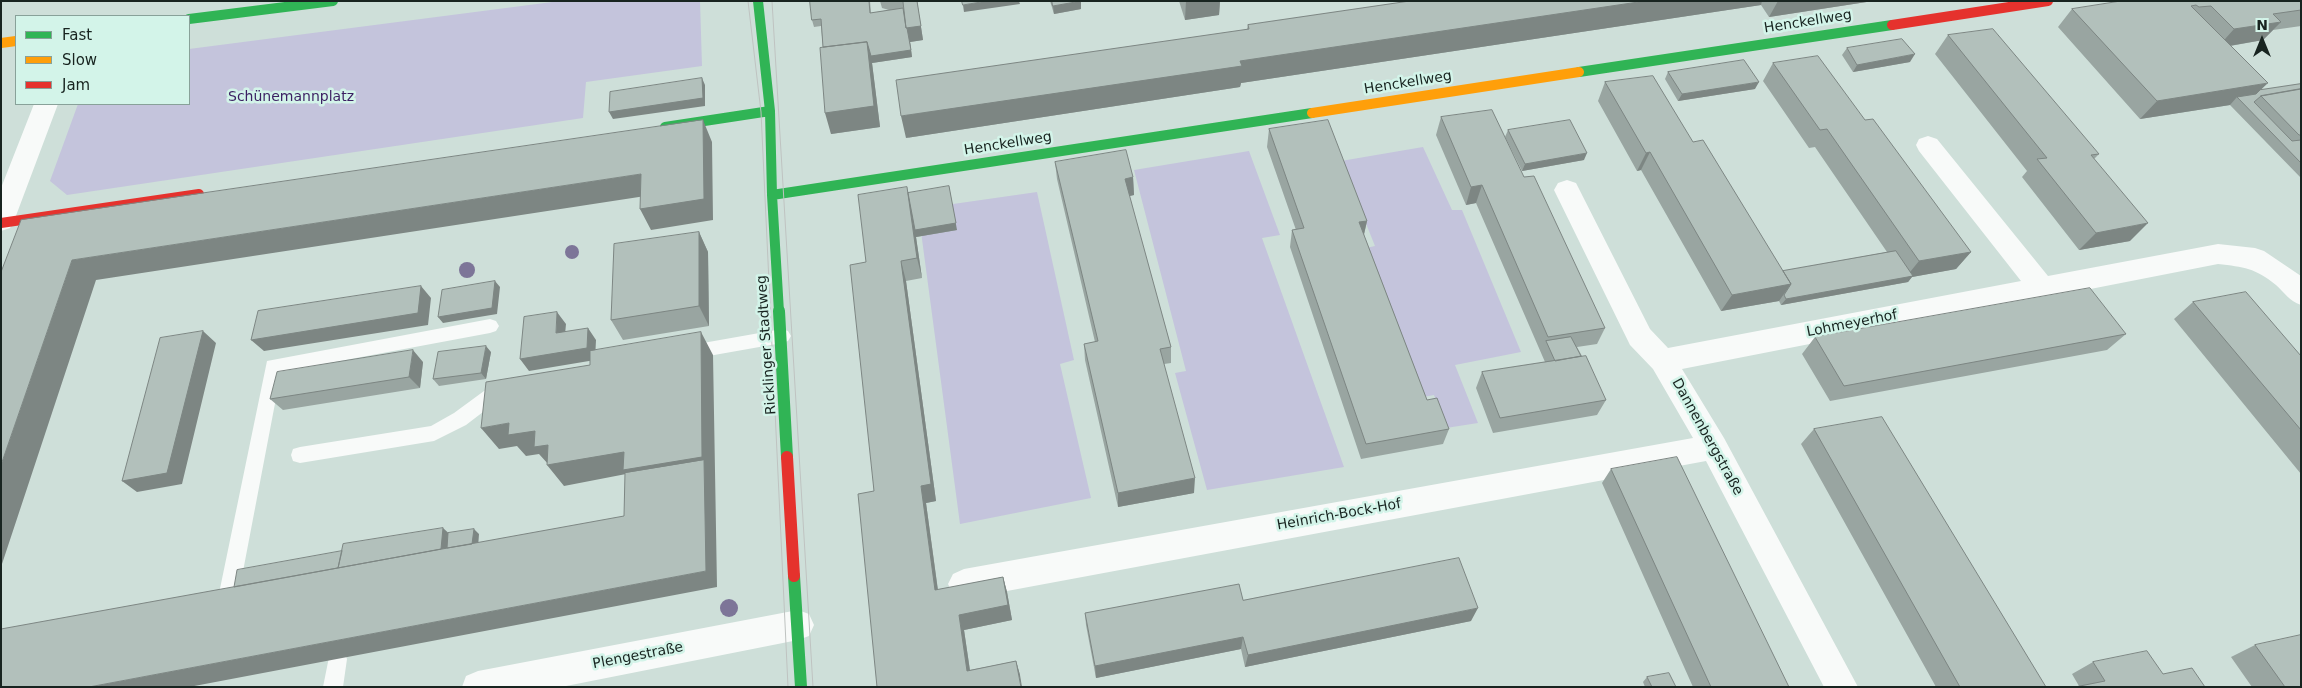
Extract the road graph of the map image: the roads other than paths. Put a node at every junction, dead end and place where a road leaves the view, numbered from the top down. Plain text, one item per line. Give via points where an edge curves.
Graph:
1 (333, 1) edge
2 (758, 1) edge
3 (2048, 1) edge
4 (190, 19) edge
5 (15, 41) edge
6 (1, 43) edge
7 (46, 105) edge
8 (770, 111) junction
9 (658, 128) edge
10 (1928, 145) dead end
11 (1567, 190) dead end
12 (208, 193) edge
13 (772, 195) junction
14 (1, 222) edge
15 (2041, 287) junction
16 (2301, 294) edge
17 (490, 326) dead end
18 (782, 336) junction
19 (674, 355) edge
20 (1663, 361) junction
21 (518, 385) edge
22 (1714, 447) junction
23 (300, 455) dead end
24 (964, 584) edge
25 (226, 608) edge
26 (798, 625) junction
27 (337, 658) edge
28 (333, 687) edge
29 (478, 687) edge
30 (801, 687) edge
31 (1842, 687) edge

1 - 4 street
2 - 8 street, Ricklinger Stadtweg
3 - 13 street, Henckellweg
5 - 6 street
7 - 14 street
8 - 9 street
8 - 13 street, Ricklinger Stadtweg
10 - 15 street
11 - 20 street, Dannenbergstraße via 1640,337
12 - 14 street
13 - 18 street, Ricklinger Stadtweg
15 - 16 street, Lohmeyerhof via 2218,254 2255,258 2286,278
15 - 20 street, Lohmeyerhof
17 - 25 lane via 273,366
18 - 19 lane
18 - 26 street, Ricklinger Stadtweg
20 - 22 street, Dannenbergstraße
21 - 23 lane via 490,396 460,419 434,433
22 - 24 street, Heinrich-Bock-Hof
22 - 31 street, Dannenbergstraße
26 - 29 street, Plengestraße
26 - 30 street, Ricklinger Stadtweg
27 - 28 lane

